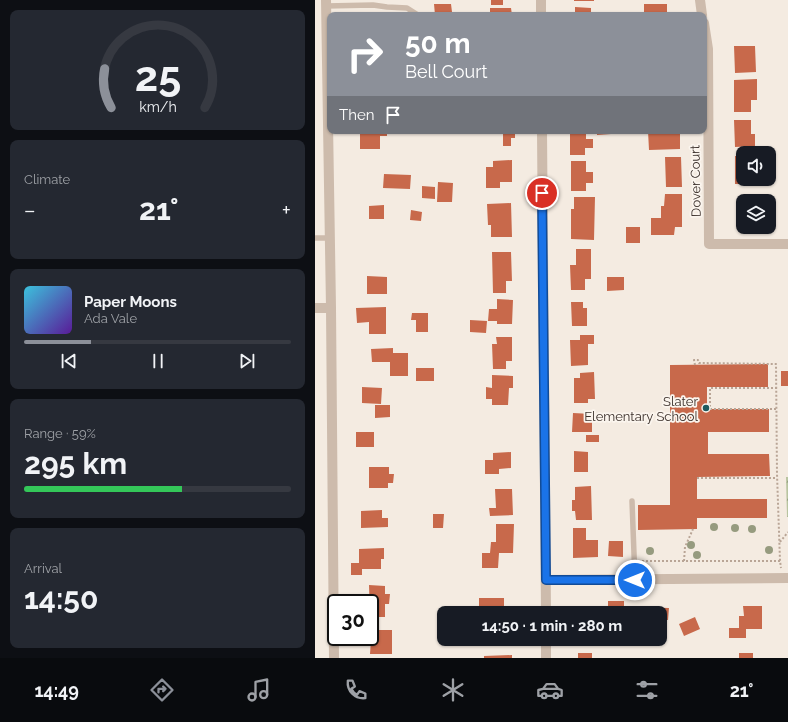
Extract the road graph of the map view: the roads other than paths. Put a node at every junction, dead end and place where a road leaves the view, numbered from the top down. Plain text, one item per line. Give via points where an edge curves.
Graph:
1 (541, 0) edge
2 (700, 0) edge
3 (326, 3) edge
4 (413, 12) edge
5 (541, 12) edge
6 (702, 12) edge
7 (327, 26) edge
8 (707, 42) edge
9 (329, 134) edge
10 (542, 134) edge
11 (315, 238) edge
12 (330, 238) junction
13 (788, 244) edge
14 (315, 308) edge
15 (331, 308) junction
16 (632, 501) dead end
17 (788, 578) edge
18 (546, 580) junction
19 (635, 580) junction
20 (546, 606) edge
21 (546, 646) edge
22 (334, 658) edge
23 (546, 658) edge

1 - 5 street
2 - 6 street
3 - 4 lane via 407,8
3 - 7 street
8 - 13 street, Dover Court via 709,244
9 - 12 street
10 - 18 street
11 - 12 lane
12 - 15 street
14 - 15 street
15 - 22 street
16 - 19 lane
17 - 19 street
18 - 19 street
18 - 20 street
21 - 23 street

